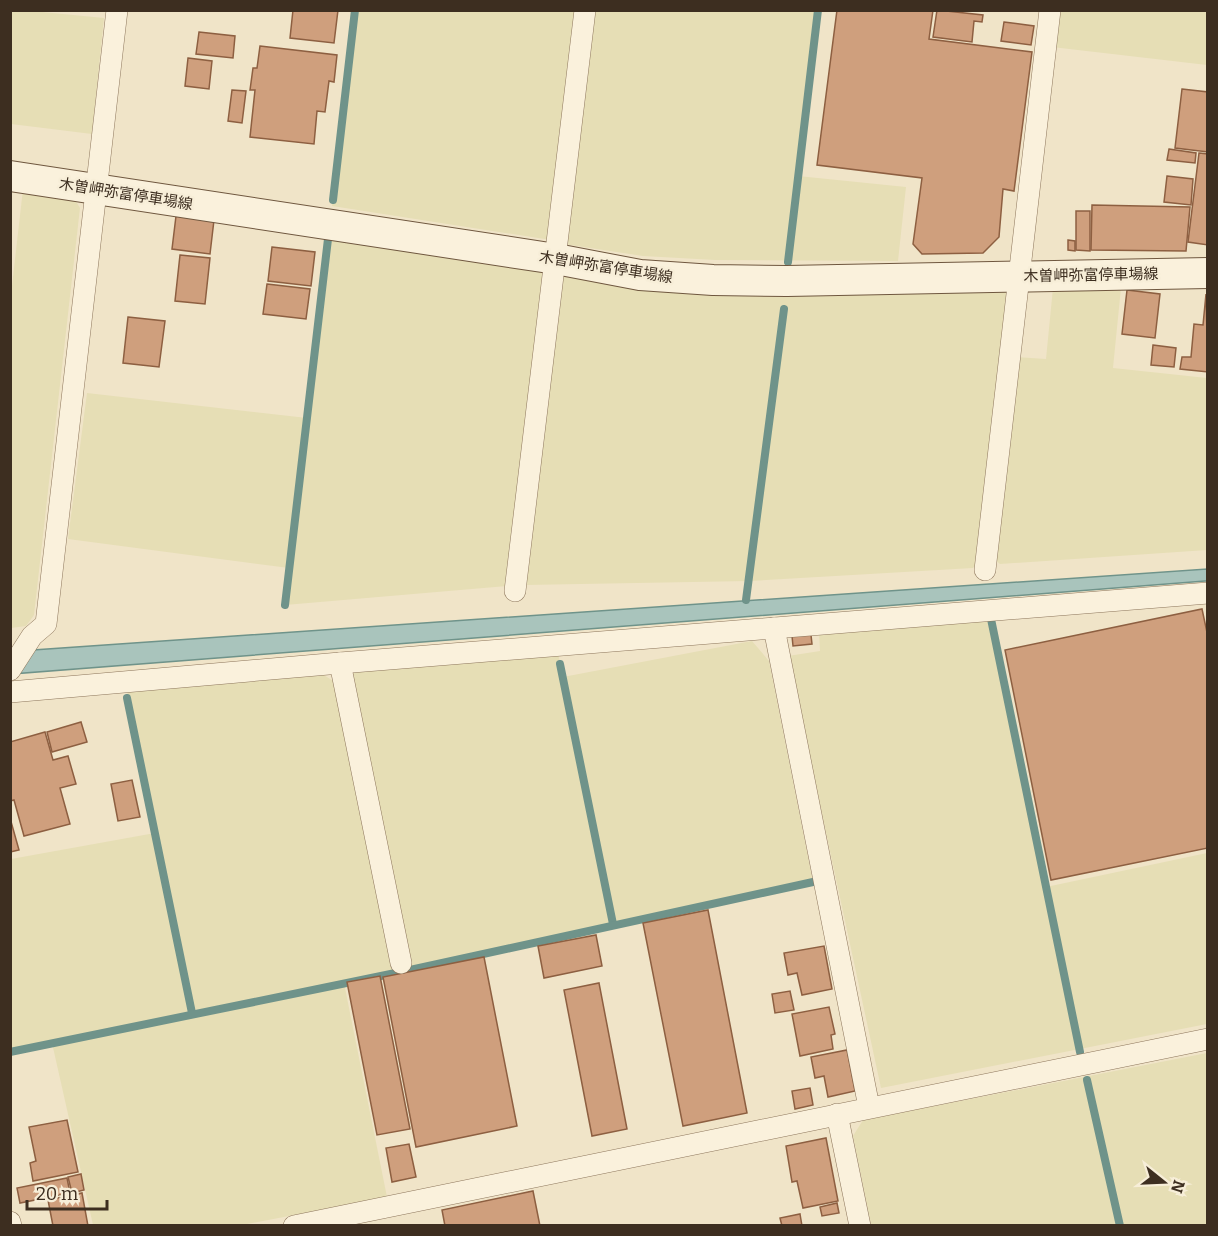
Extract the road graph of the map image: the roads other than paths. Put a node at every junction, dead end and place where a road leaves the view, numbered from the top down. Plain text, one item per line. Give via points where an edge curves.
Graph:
1 (117, 10) edge
2 (585, 10) edge
3 (1050, 10) edge
4 (10, 176) edge
5 (96, 190) junction
6 (556, 259) junction
7 (1208, 273) edge
8 (1019, 276) junction
9 (985, 570) dead end
10 (515, 591) dead end
11 (1208, 593) edge
12 (774, 628) junction
13 (32, 636) junction
14 (10, 638) edge
15 (340, 663) junction
16 (10, 670) edge
17 (10, 692) edge
18 (401, 963) dead end
19 (1208, 1039) edge
20 (869, 1107) junction
21 (837, 1114) junction
22 (294, 1226) edge
23 (860, 1226) edge

1 - 5 street
2 - 6 street
3 - 8 street
4 - 5 main road, 木曽岬弥富停車場線
5 - 6 main road, 木曽岬弥富停車場線
5 - 13 street via 46,624
6 - 8 main road, 木曽岬弥富停車場線 via 640,275 713,280
6 - 10 street
7 - 8 main road, 木曽岬弥富停車場線
8 - 9 street
11 - 12 street
12 - 15 street
12 - 20 street
13 - 14 street
13 - 16 street
15 - 17 street
15 - 18 street
19 - 20 street
20 - 21 street
21 - 22 street
21 - 23 street

